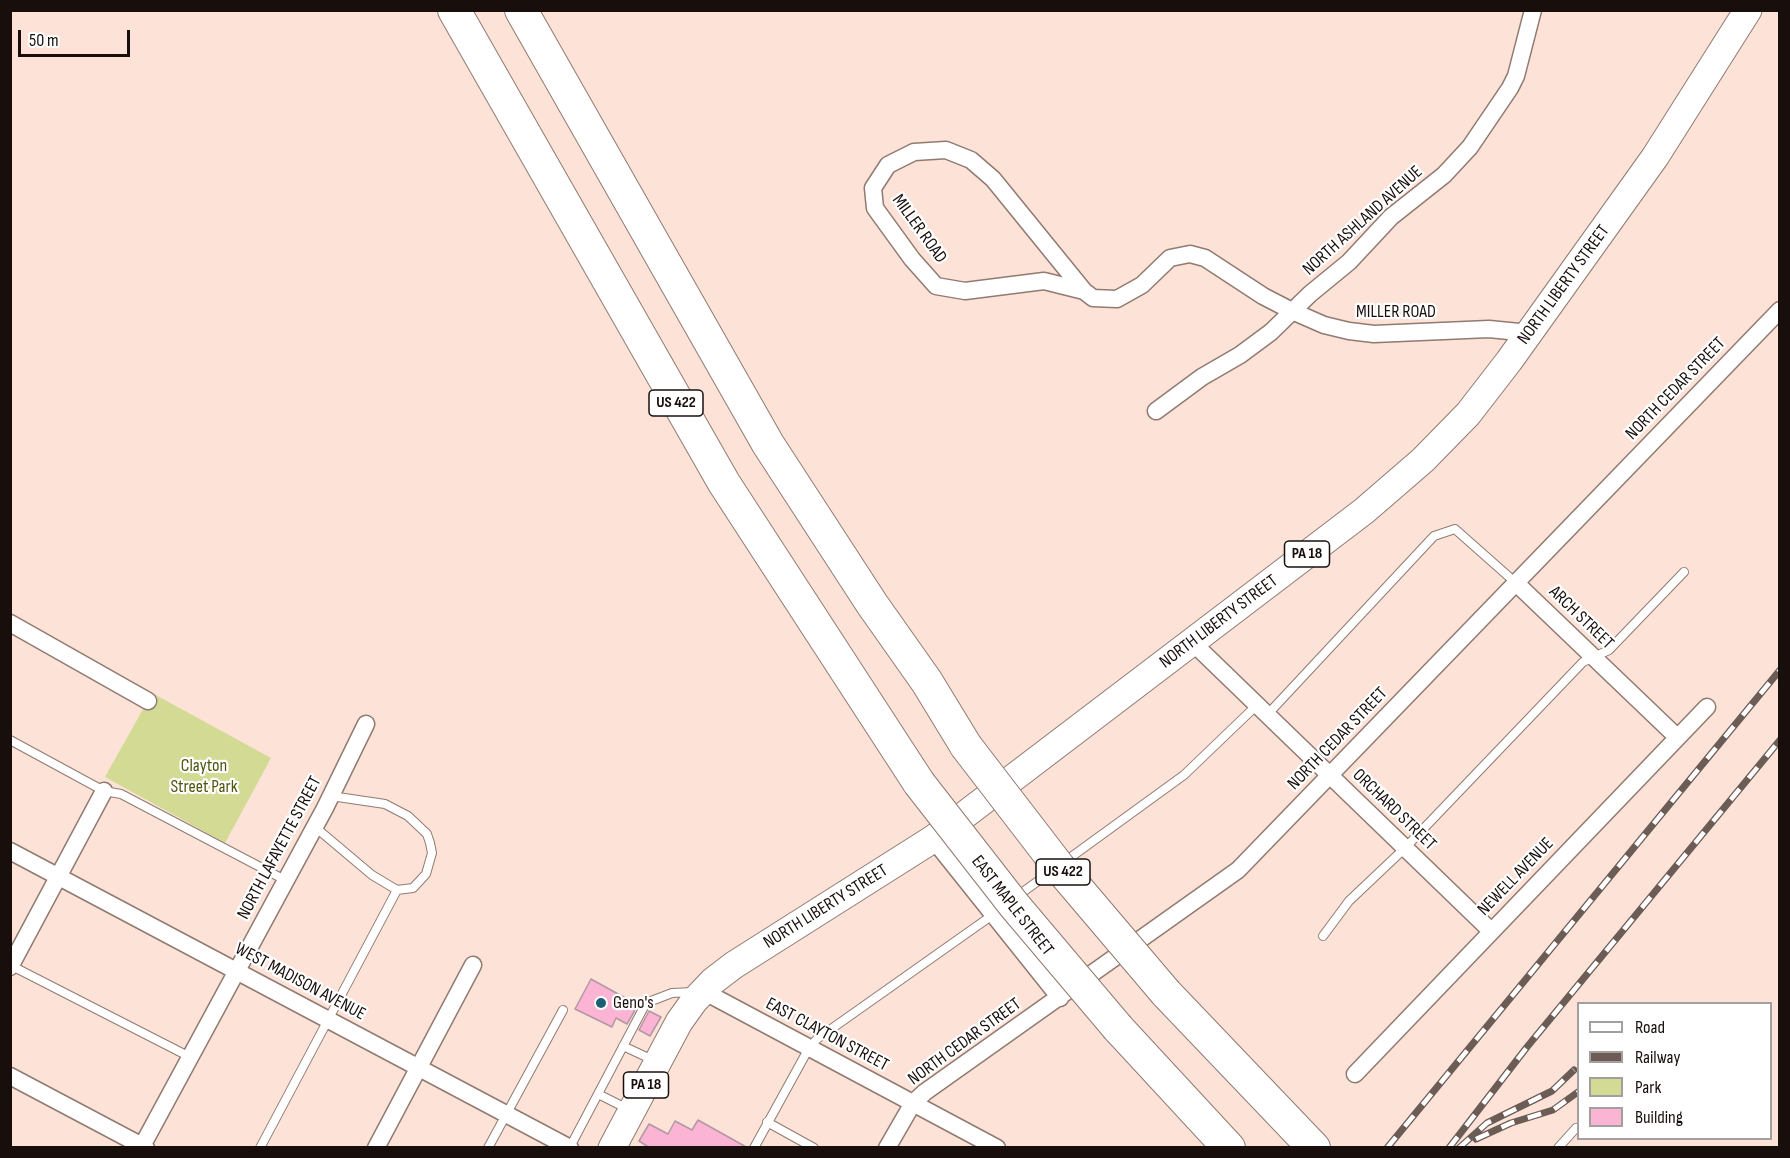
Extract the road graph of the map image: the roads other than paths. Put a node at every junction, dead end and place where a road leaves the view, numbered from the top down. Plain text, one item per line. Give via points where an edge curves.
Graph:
1 (454, 10) edge
2 (521, 10) edge
3 (1533, 10) edge
4 (1748, 10) edge
5 (1084, 291) junction
6 (1779, 310) edge
7 (1292, 311) junction
8 (1529, 333) junction
9 (1156, 411) dead end
10 (1684, 572) dead end
11 (1516, 583) junction
12 (10, 623) edge
13 (1192, 642) junction
14 (1594, 657) junction
15 (148, 701) dead end
16 (1707, 708) dead end
17 (1262, 710) junction
18 (366, 724) dead end
19 (1677, 737) junction
20 (10, 740) edge
21 (1330, 776) junction
22 (104, 791) junction
23 (331, 796) junction
24 (314, 827) junction
25 (933, 839) junction
26 (1405, 848) junction
27 (10, 851) edge
28 (59, 877) junction
29 (285, 880) junction
30 (397, 890) junction
31 (994, 915) junction
32 (1491, 931) junction
33 (1323, 936) dead end
34 (473, 965) dead end
35 (11, 966) edge
36 (237, 971) junction
37 (703, 991) junction
38 (1060, 998) junction
39 (563, 1011) dead end
40 (328, 1019) junction
41 (623, 1046) junction
42 (809, 1047) junction
43 (190, 1057) junction
44 (658, 1062) junction
45 (418, 1067) junction
46 (1354, 1074) dead end
47 (10, 1076) edge
48 (598, 1094) junction
49 (913, 1103) junction
50 (631, 1111) junction
51 (506, 1113) junction
52 (767, 1122) junction
53 (1576, 1128) dead end
54 (1306, 1140) edge
55 (143, 1147) edge
56 (570, 1147) edge
57 (260, 1148) edge
58 (376, 1148) edge
59 (488, 1148) edge
60 (612, 1148) edge
61 (754, 1148) edge
62 (814, 1148) edge
63 (887, 1148) edge
64 (997, 1148) edge
65 (1229, 1148) edge
66 (1558, 1148) edge

1 - 65 highway, US 422, bridge via 724,483 919,783 1014,905 1118,1028
2 - 54 highway, US 422, bridge via 768,444 966,746 1059,867 1166,993
3 - 7 street, NORTH ASHLAND AVENUE via 1516,76 1470,147
4 - 8 main road, NORTH LIBERTY STREET / PA 18 via 1661,148
5 - 5 street, MILLER ROAD via 1044,281 965,291 936,286 875,208 873,188 888,165 914,152 946,150 971,160 993,179
5 - 7 street, MILLER ROAD via 1093,298 1117,299 1142,285 1170,258 1190,254 1206,258
6 - 11 street, NORTH CEDAR STREET
7 - 8 street, MILLER ROAD via 1324,325 1374,334 1489,329
7 - 9 street, NORTH ASHLAND AVENUE via 1240,355
8 - 13 main road, NORTH LIBERTY STREET / PA 18 via 1468,414 1423,460 1364,512
10 - 14 lane via 1609,650
11 - 14 street, ARCH STREET
11 - 17 lane, ARCH STREET via 1455,529 1434,536
11 - 21 street, NORTH CEDAR STREET
12 - 15 street
13 - 17 street, ORCHARD STREET
13 - 25 main road, NORTH LIBERTY STREET / PA 18
14 - 19 street, ARCH STREET
14 - 26 lane via 1583,662
16 - 19 street, NEWELL AVENUE
17 - 21 street, ORCHARD STREET
17 - 31 lane via 1184,775
18 - 23 street, NORTH LAFAYETTE STREET
19 - 32 street, NEWELL AVENUE
20 - 22 lane
21 - 26 street, ORCHARD STREET
21 - 38 street, NORTH CEDAR STREET via 1238,870
22 - 28 street
22 - 29 lane via 120,794
23 - 24 street, NORTH LAFAYETTE STREET
23 - 30 lane via 385,804 408,816 427,834 432,854 421,882 405,891
24 - 29 street, NORTH LAFAYETTE STREET
24 - 30 lane via 372,875
25 - 31 street, EAST MAPLE STREET
25 - 37 main road, NORTH LIBERTY STREET / PA 18 via 734,965
26 - 32 street, ORCHARD STREET
26 - 33 lane via 1349,901
27 - 28 street, WEST MADISON AVENUE
28 - 35 street
28 - 36 street, WEST MADISON AVENUE
29 - 36 street, NORTH LAFAYETTE STREET
30 - 40 lane
31 - 38 street, EAST MAPLE STREET
31 - 42 lane
32 - 46 street, NEWELL AVENUE
34 - 45 street
35 - 43 lane
36 - 40 street, WEST MADISON AVENUE
36 - 43 street, NORTH LAFAYETTE STREET
37 - 41 lane via 672,993 646,1003
37 - 42 street, EAST CLAYTON STREET
37 - 44 main road, NORTH LIBERTY STREET / PA 18 via 686,1011
38 - 49 street, NORTH CEDAR STREET
39 - 51 lane
40 - 45 street, WEST MADISON AVENUE
40 - 57 lane
41 - 44 lane
41 - 48 lane
42 - 49 street, EAST CLAYTON STREET
42 - 52 lane
43 - 55 street, NORTH LAFAYETTE STREET
44 - 50 main road, NORTH LIBERTY STREET / PA 18
45 - 51 street, WEST MADISON AVENUE
45 - 58 street
47 - 55 street
48 - 50 lane
48 - 56 lane
49 - 63 street, NORTH CEDAR STREET
49 - 64 street, EAST CLAYTON STREET
50 - 60 main road, NORTH LIBERTY STREET / PA 18
51 - 56 street, WEST MADISON AVENUE
51 - 59 lane
52 - 61 lane
52 - 62 lane
53 - 66 lane

